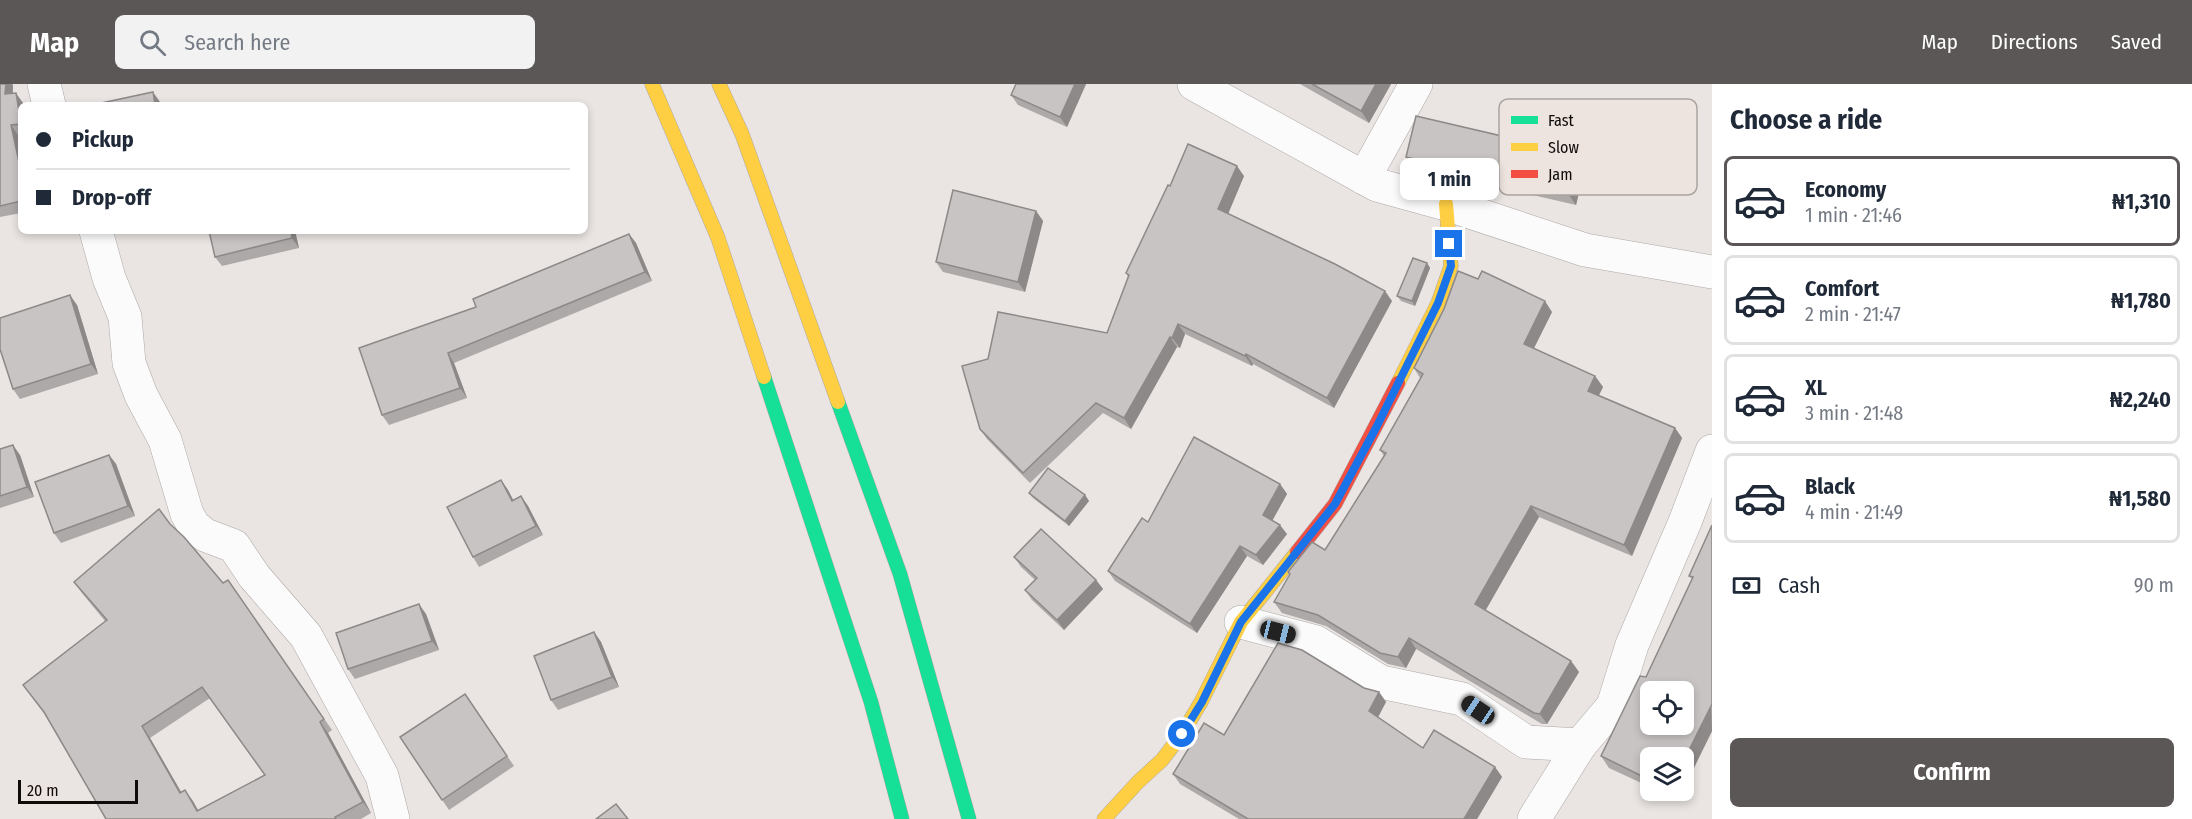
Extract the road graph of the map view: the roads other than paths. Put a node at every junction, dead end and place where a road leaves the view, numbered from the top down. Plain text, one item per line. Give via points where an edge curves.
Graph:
1 (44, 84) edge
2 (652, 84) edge
3 (719, 84) edge
4 (1194, 84) edge
5 (1416, 84) edge
6 (48, 102) edge
7 (1364, 178) junction
8 (1446, 204) junction
9 (97, 234) edge
10 (1712, 272) edge
11 (1712, 451) edge
12 (1241, 622) junction
13 (1580, 745) junction
14 (393, 819) edge
15 (902, 819) edge
16 (969, 819) edge
17 (1104, 819) edge
18 (1534, 819) edge

1 - 6 street
2 - 15 main road via 718,238 871,702
3 - 16 main road via 742,134 900,574
4 - 7 street
5 - 7 street
7 - 8 street
8 - 10 street via 1585,250
8 - 12 main road via 1451,266 1438,303 1335,504
9 - 14 street via 125,317 129,363 165,440 187,514 205,535 234,546 254,576 306,636 382,776
11 - 13 street via 1632,645 1613,706
12 - 13 street via 1316,642 1381,682 1462,699 1526,741
12 - 17 main road via 1182,734
13 - 18 street

